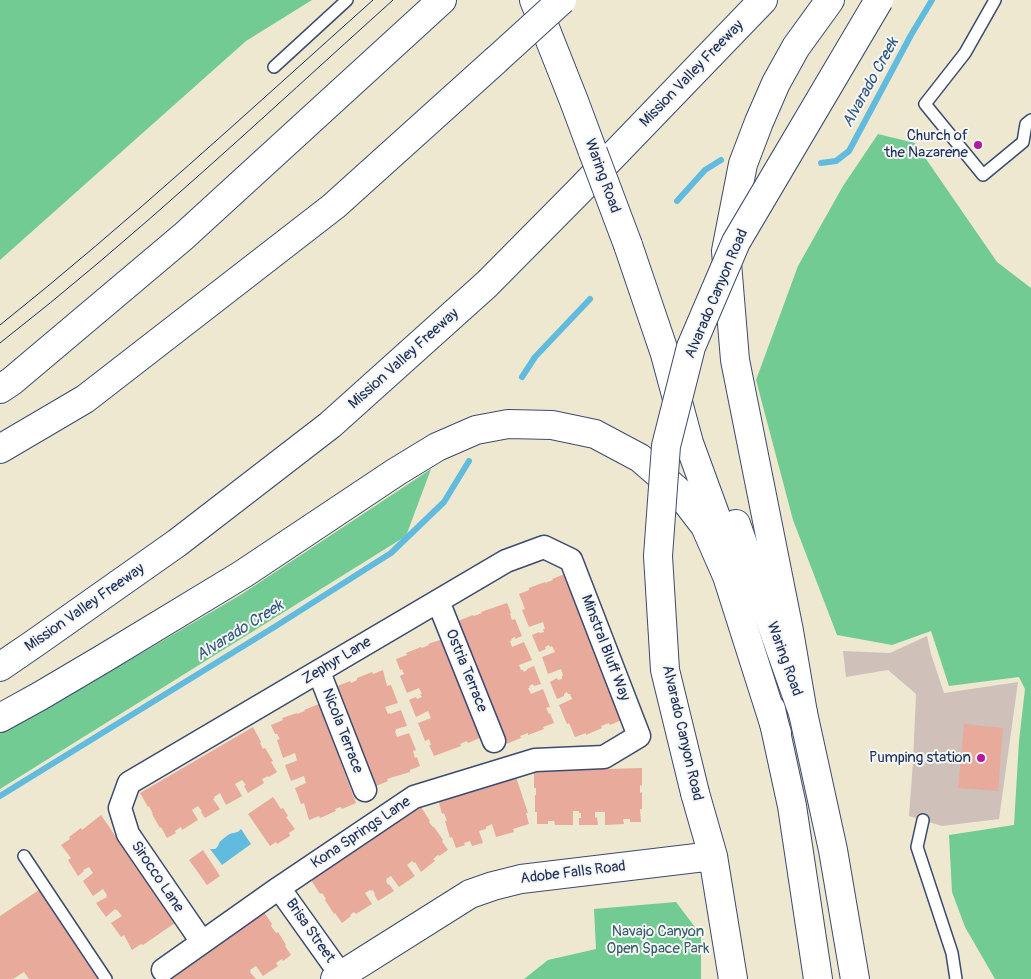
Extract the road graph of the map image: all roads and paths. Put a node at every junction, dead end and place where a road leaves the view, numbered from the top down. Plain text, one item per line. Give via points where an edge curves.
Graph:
1 (346, 0) edge
2 (442, 0) edge
3 (534, 0) edge
4 (562, 0) edge
5 (764, 0) edge
6 (830, 0) edge
7 (879, 0) edge
8 (995, 0) edge
9 (274, 67) dead end
10 (1031, 120) edge
11 (665, 354) junction
12 (0, 389) edge
13 (0, 449) edge
14 (571, 560) joint
15 (438, 601) junction
16 (0, 667) edge
17 (319, 672) junction
18 (803, 712) junction
19 (0, 718) edge
20 (777, 733) junction
21 (639, 736) joint
22 (494, 741) dead end
23 (365, 790) dead end
24 (120, 808) joint
25 (923, 820) dead end
26 (24, 856) dead end
27 (713, 856) junction
28 (279, 888) junction
29 (202, 942) junction
30 (163, 970) dead end
31 (338, 977) edge
32 (106, 979) edge
33 (733, 979) edge
34 (818, 979) edge
35 (855, 979) edge
36 (956, 979) edge

1 - 9 lane
2 - 12 main road via 184,236
3 - 11 main road, Waring Road, bridge via 628,245
4 - 13 main road, bridge via 334,206 85,399
5 - 16 main road, Mission Valley Freeway via 487,284 330,425 177,543
6 - 18 main road via 796,47 759,122 743,164 726,252 735,360 790,631
7 - 27 main road, Alvarado Canyon Road, bridge via 736,242 691,347 666,446 658,556 665,670
8 - 10 lane via 965,53 925,104 983,175 1023,142 1026,124
11 - 18 main road, Waring Road via 705,437
11 - 20 main road, Waring Road via 689,443 723,536
14 - 15 street, Zephyr Lane via 544,547 506,561
14 - 21 street, Minstral Bluff Way
15 - 17 street, Zephyr Lane
15 - 22 street, Ostria Terrace
17 - 23 street, Nicola Terrace
17 - 24 street, Zephyr Lane via 129,783
18 - 35 main road, Waring Road via 833,850
19 - 20 main road via 243,574 437,447 476,430 508,424 552,425 595,434 640,458 678,491 705,526 727,576
20 - 34 main road, Waring Road via 792,806
21 - 28 street, Kona Springs Lane via 604,757 535,760 414,797
24 - 29 street, Sirocco Lane via 128,834
25 - 36 lane via 917,848 952,953
26 - 32 lane
27 - 31 main road, Adobe Falls Road via 521,879 493,886 470,894
27 - 33 main road
28 - 29 street, Kona Springs Lane
28 - 31 street, Brisa Street
29 - 30 street, Kona Springs Lane

